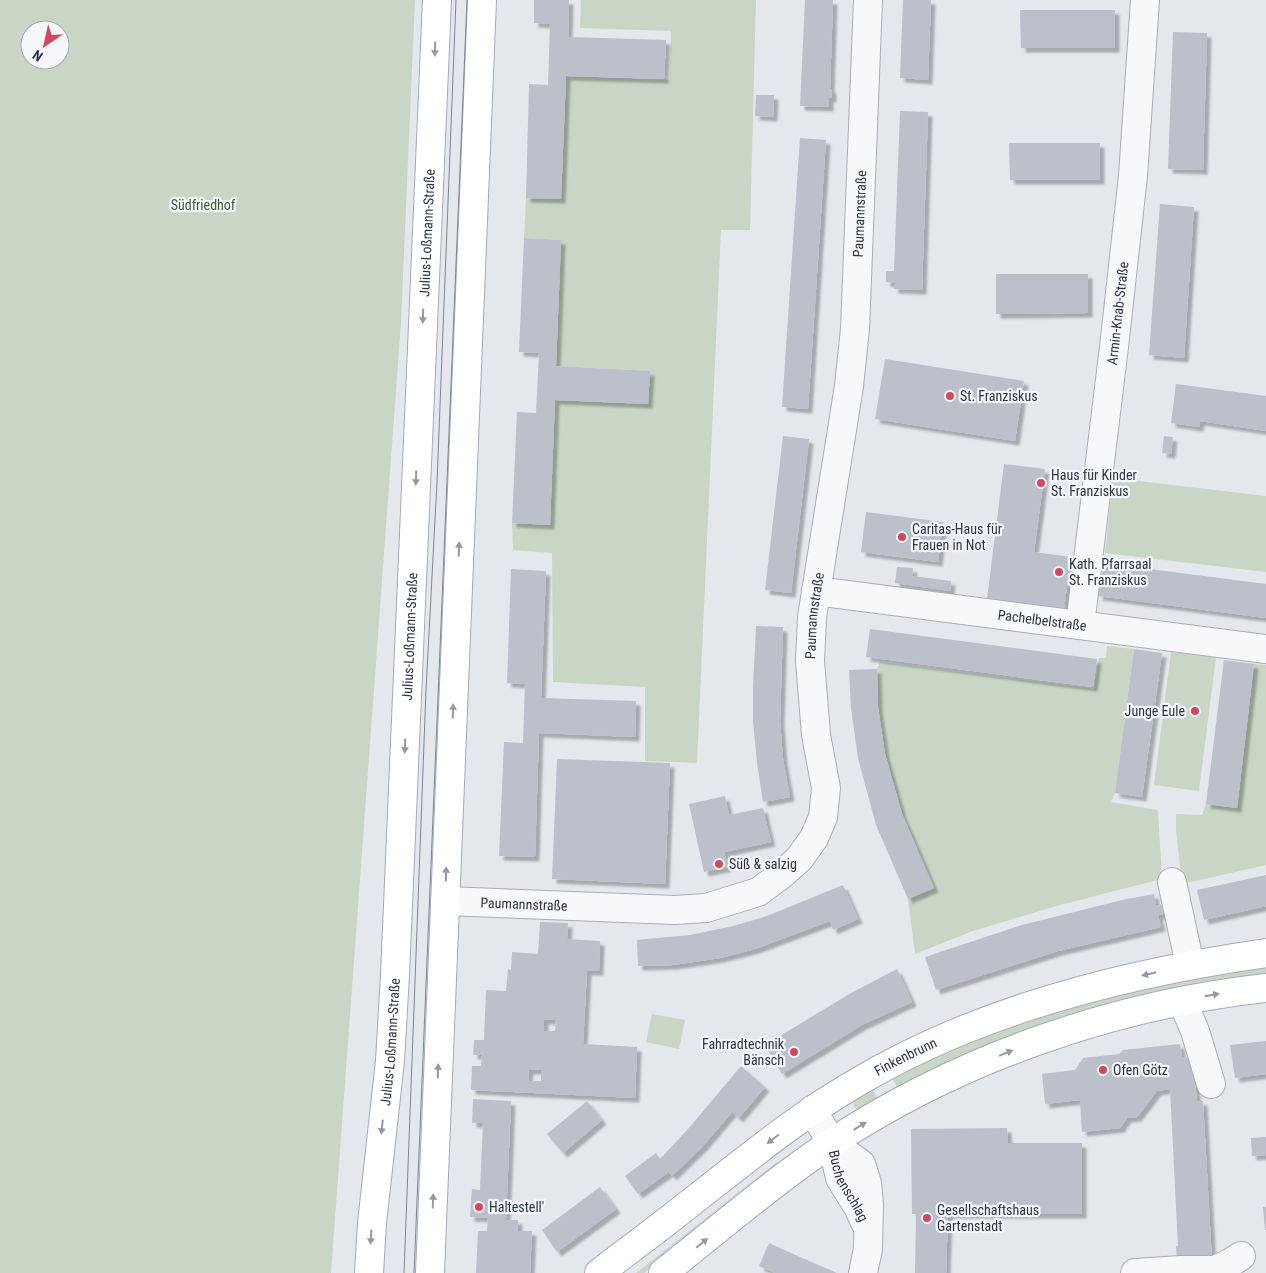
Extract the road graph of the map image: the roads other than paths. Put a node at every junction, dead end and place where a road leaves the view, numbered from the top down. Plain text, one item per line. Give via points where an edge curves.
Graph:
1 (437, 0) edge
2 (482, 0) edge
3 (868, 0) edge
4 (1145, 0) edge
5 (816, 591) junction
6 (1080, 625) junction
7 (1266, 649) edge
8 (1172, 882) dead end
9 (445, 900) junction
10 (1266, 953) edge
11 (1190, 965) junction
12 (1266, 988) edge
13 (1182, 1001) junction
14 (1211, 1084) dead end
15 (812, 1110) junction
16 (832, 1143) junction
17 (1241, 1256) dead end
18 (369, 1273) edge
19 (430, 1273) edge
20 (599, 1273) edge
21 (663, 1273) edge
22 (863, 1273) edge
23 (1135, 1273) edge

1 -> 18 main road, Julius-Loßmann-Straße via 395,974 390,1061 372,1217
9 -> 2 main road
3 - 5 street, Paumannstraße via 855,329
4 - 6 street, Armin-Knab-Straße via 1133,176
5 - 6 street, Pachelbelstraße
5 - 9 street, Paumannstraße via 810,661 816,735 826,788 823,817 814,838 799,859 781,875 758,892 706,908 675,910
6 - 7 street, Pachelbelstraße
8 - 11 street
19 -> 9 main road
10 - 11 main road, Finkenbrunn
11 -> 15 main road, Finkenbrunn via 1092,988 976,1026 880,1069
13 -> 12 main road
13 - 14 street
16 -> 13 main road via 920,1092 995,1058 1084,1026
15 - 16 street, Buchenschlag
15 -> 20 main road, Finkenbrunn
21 -> 16 main road
16 - 22 street, Buchenschlag via 861,1164 867,1183 868,1249
17 - 23 street via 1215,1270

